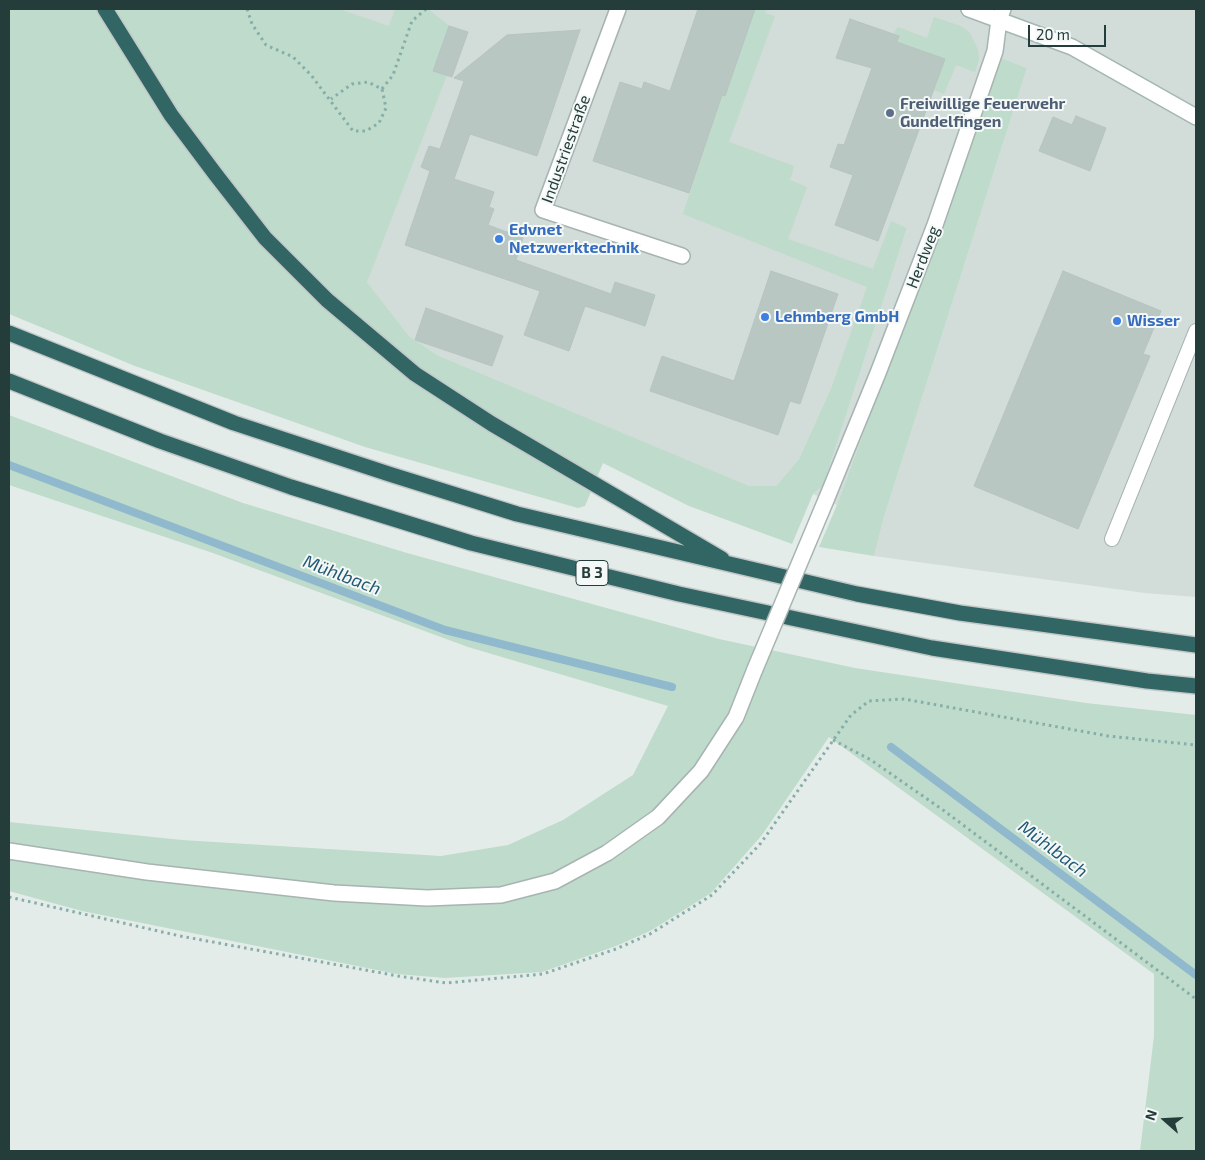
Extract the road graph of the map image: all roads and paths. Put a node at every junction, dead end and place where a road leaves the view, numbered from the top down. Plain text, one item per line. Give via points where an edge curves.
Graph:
1 (104, 9) edge
2 (247, 9) edge
3 (426, 9) edge
4 (618, 9) edge
5 (969, 9) edge
6 (1001, 14) edge
7 (382, 89) junction
8 (331, 99) junction
9 (1196, 117) edge
10 (682, 256) dead end
11 (1196, 331) edge
12 (9, 334) edge
13 (9, 381) edge
14 (1112, 539) dead end
15 (736, 567) junction
16 (1196, 645) edge
17 (1196, 686) edge
18 (833, 740) dead end
19 (9, 851) edge
20 (1196, 999) edge

1 - 15 highway via 172,115 216,175 265,238 328,300 415,374 492,424
2 - 8 path via 252,24 266,44 293,57
3 - 7 path via 412,21 393,75
4 - 10 street, Industriestraße via 543,210
5 - 6 street
6 - 9 street via 1072,47
6 - 19 street, Herdweg, bridge via 995,51 935,225 878,373 736,717 701,771 658,816 607,854 556,881 510,893 427,898 334,893 147,872
7 - 8 path via 368,82 352,84
7 - 8 path via 386,108 380,123 366,131 353,131 338,114
11 - 14 lane
12 - 15 highway, B 3 via 234,423 389,474 517,514
13 - 17 highway, B 3 via 160,441 290,487 471,543 679,594 932,648
15 - 16 highway, B 3 via 960,613
18 - 20 path via 871,760 943,810

